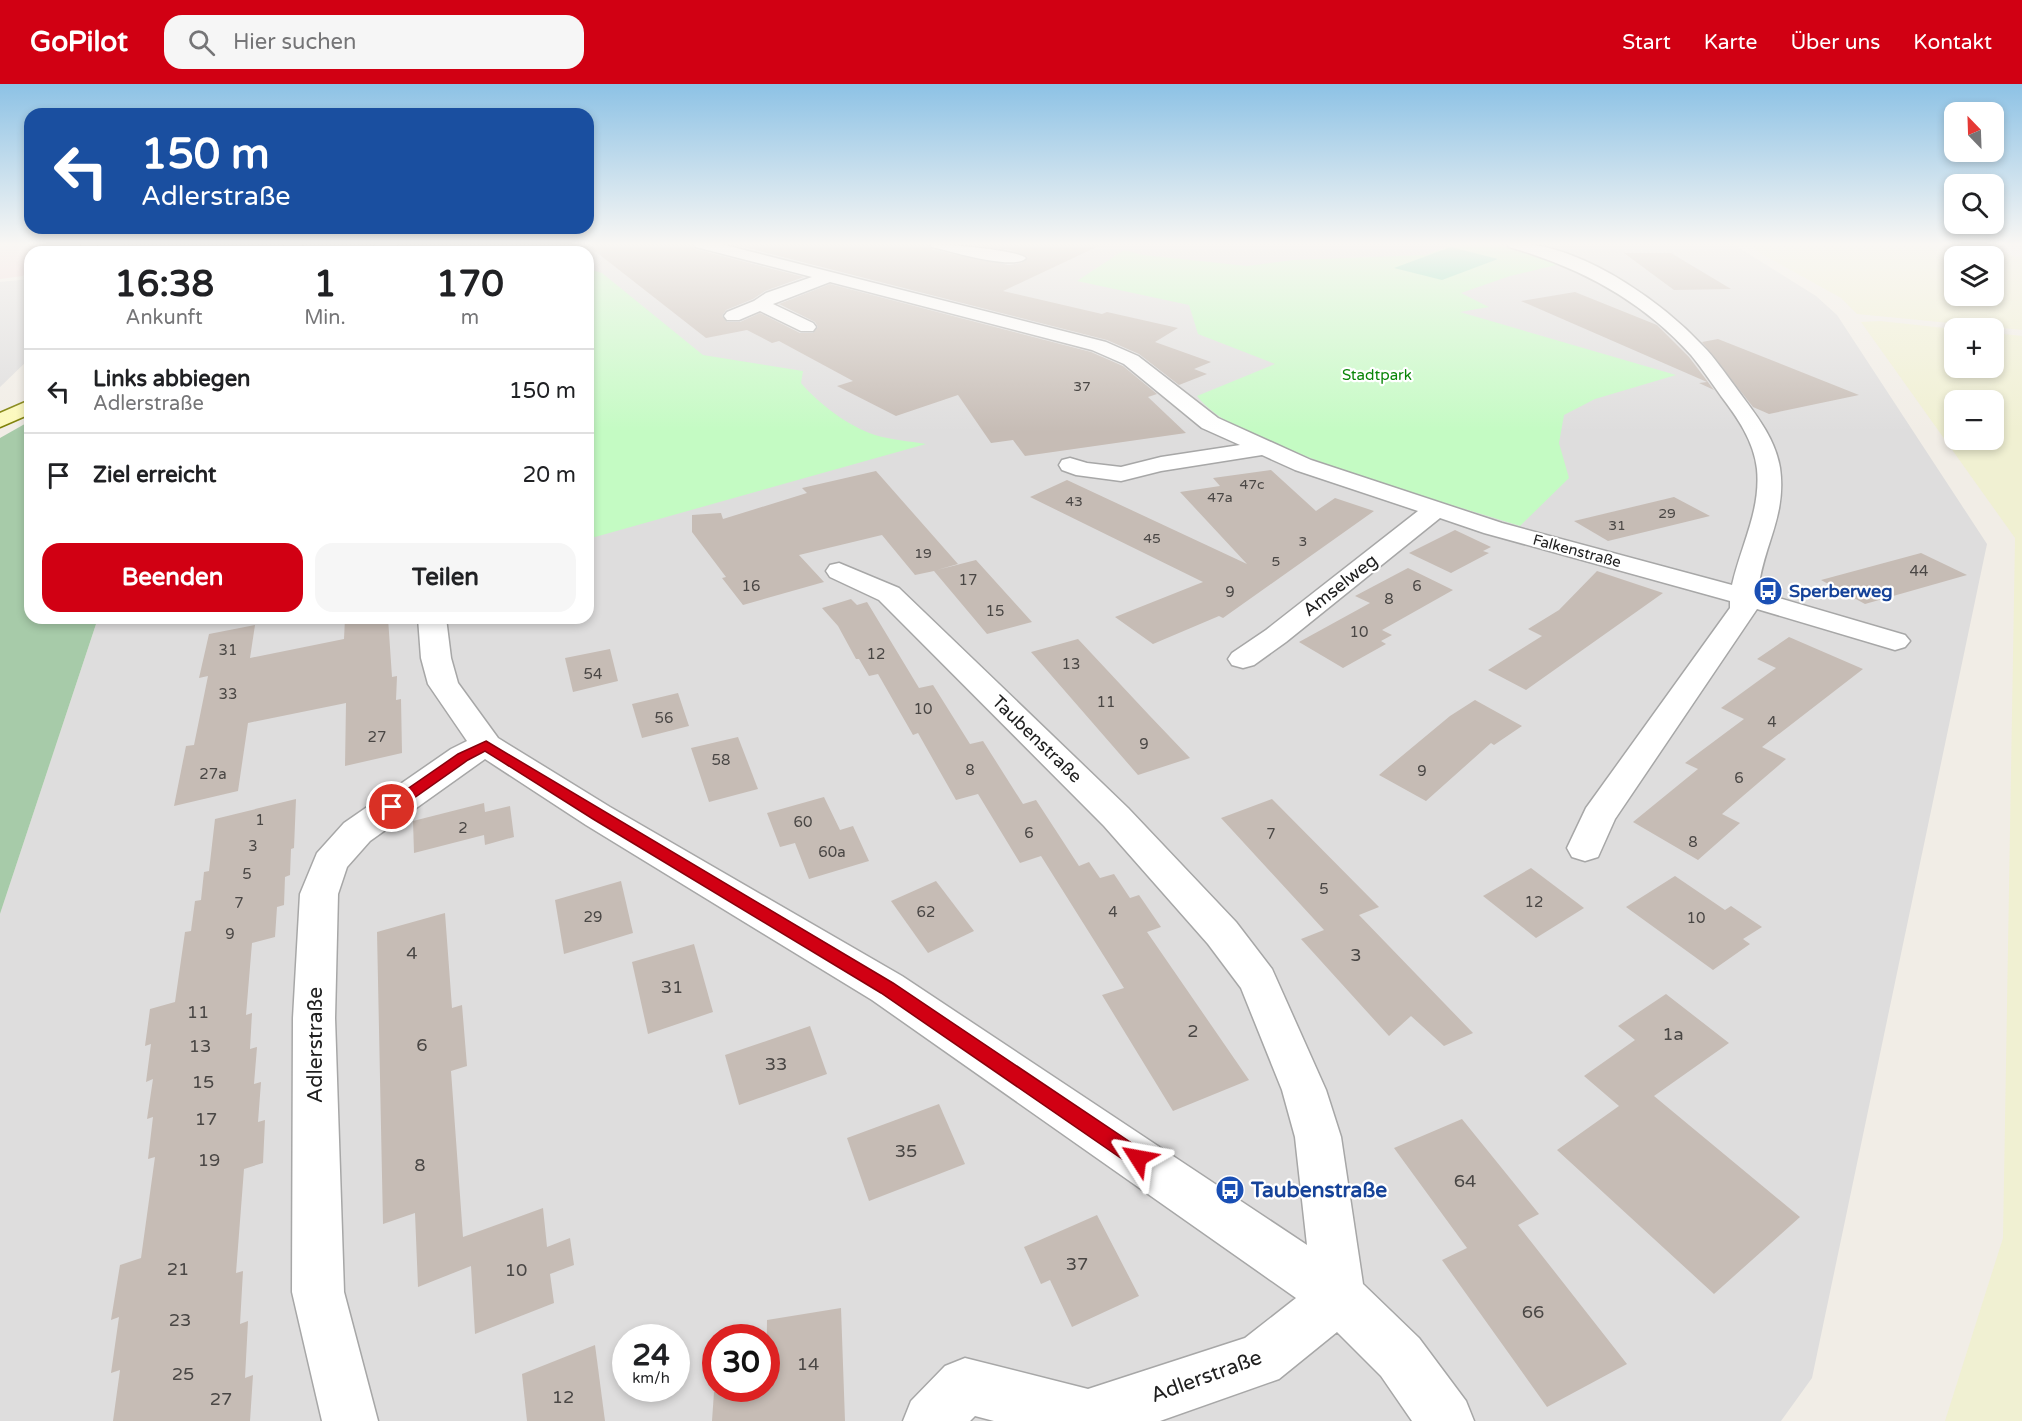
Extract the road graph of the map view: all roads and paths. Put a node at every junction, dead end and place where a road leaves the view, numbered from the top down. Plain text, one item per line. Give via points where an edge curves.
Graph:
1 (757, 306) edge
2 (763, 306) edge
3 (943, 306) edge
4 (1647, 306) edge
5 (733, 316) dead end
6 (807, 327) dead end
7 (24, 409) edge
8 (0, 421) edge
9 (1262, 448) junction
10 (1070, 465) dead end
11 (1435, 510) junction
12 (839, 571) dead end
13 (1743, 596) junction
14 (433, 624) edge
15 (1895, 641) dead end
16 (1243, 659) dead end
17 (486, 745) junction
18 (1585, 848) dead end
19 (1339, 1297) junction
20 (350, 1421) edge
21 (931, 1421) edge
22 (1446, 1421) edge

1 - 5 street
2 - 6 street
3 - 9 street, Falkenstraße via 1099,346 1131,360 1210,423
4 - 13 street via 1696,349 1746,416 1767,461 1764,527
7 - 8 main road
9 - 10 street via 1121,474
9 - 11 street, Falkenstraße
11 - 13 street, Falkenstraße
11 - 16 street, Amselweg
12 - 19 street, Taubenstraße via 889,594 1116,817 1222,933 1258,981 1304,1090 1317,1137
13 - 15 street, Falkenstraße
13 - 18 street via 1744,608 1598,817
14 - 17 street via 443,684
17 - 19 street via 887,988
17 - 20 street, Adlerstraße via 357,832 330,862 319,894 314,1018 318,1293
19 - 21 street, Adlerstraße via 1260,1360 1088,1417 965,1386
19 - 22 street via 1400,1357

